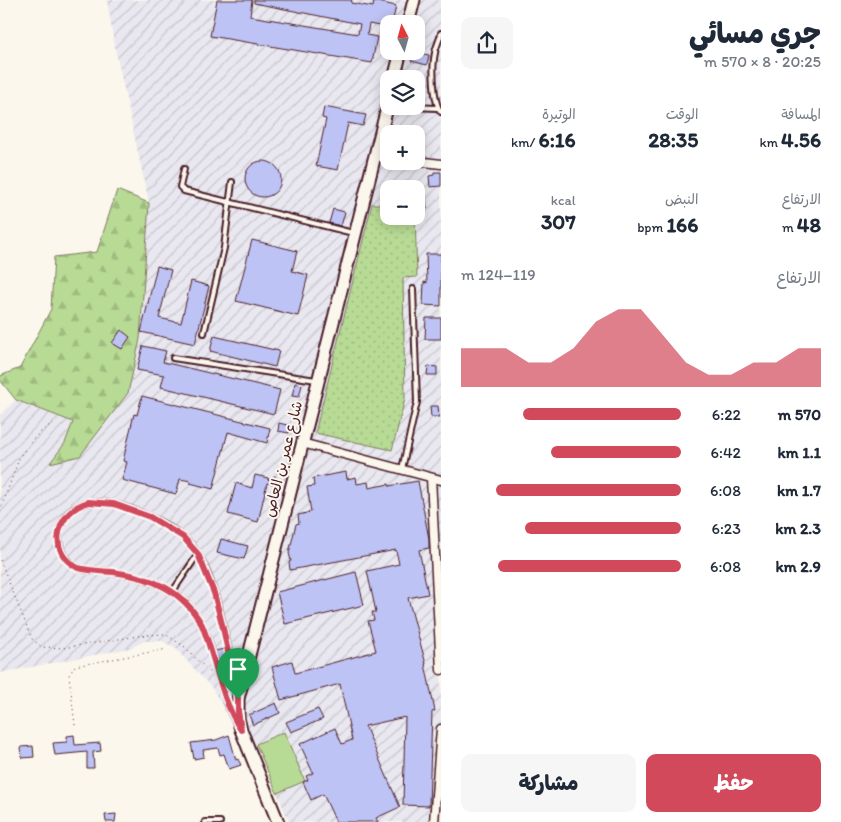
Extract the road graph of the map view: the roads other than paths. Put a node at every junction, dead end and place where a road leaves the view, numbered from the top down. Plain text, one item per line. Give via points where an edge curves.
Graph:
1 (414, 0) edge
2 (410, 15) edge
3 (441, 34) edge
4 (425, 107) edge
5 (437, 108) junction
6 (441, 112) edge
7 (385, 115) edge
8 (374, 156) junction
9 (380, 157) edge
10 (425, 162) edge
11 (441, 164) edge
12 (184, 169) dead end
13 (232, 182) dead end
14 (230, 204) junction
15 (355, 234) junction
16 (414, 288) dead end
17 (204, 333) dead end
18 (172, 358) dead end
19 (318, 380) junction
20 (302, 443) junction
21 (402, 469) junction
22 (431, 478) junction
23 (441, 480) edge
24 (198, 554) junction
25 (173, 591) junction
26 (441, 670) edge
27 (238, 699) junction
28 (441, 729) edge
29 (241, 730) junction
30 (440, 765) edge
31 (205, 822) edge
32 (220, 822) edge
33 (278, 822) edge
34 (434, 822) edge

1 - 2 street
3 - 5 lane via 433,71
4 - 5 lane
5 - 6 lane
7 - 8 street, شارع عمر بن العاص
8 - 9 street
8 - 15 street, شارع عمر بن العاص
10 - 11 street
12 - 14 lane via 180,184 182,190
13 - 14 lane
14 - 15 lane
14 - 17 lane via 224,248
15 - 19 street, شارع عمر بن العاص
16 - 21 lane via 417,402
18 - 19 lane
19 - 20 street, شارع عمر بن العاص
20 - 21 street
20 - 27 street, شارع عمر بن العاص
21 - 22 street
22 - 23 street
22 - 26 street
24 - 25 lane
24 - 25 lane via 173,530 126,508 89,502 76,506 66,516 60,528 59,542 73,565 84,570 133,576
24 - 27 lane via 217,606
25 - 29 lane via 202,625 228,707
27 - 29 street, شارع عمر بن العاص
28 - 30 street
29 - 33 street, شارع عمر بن العاص
30 - 34 street
31 - 32 lane

